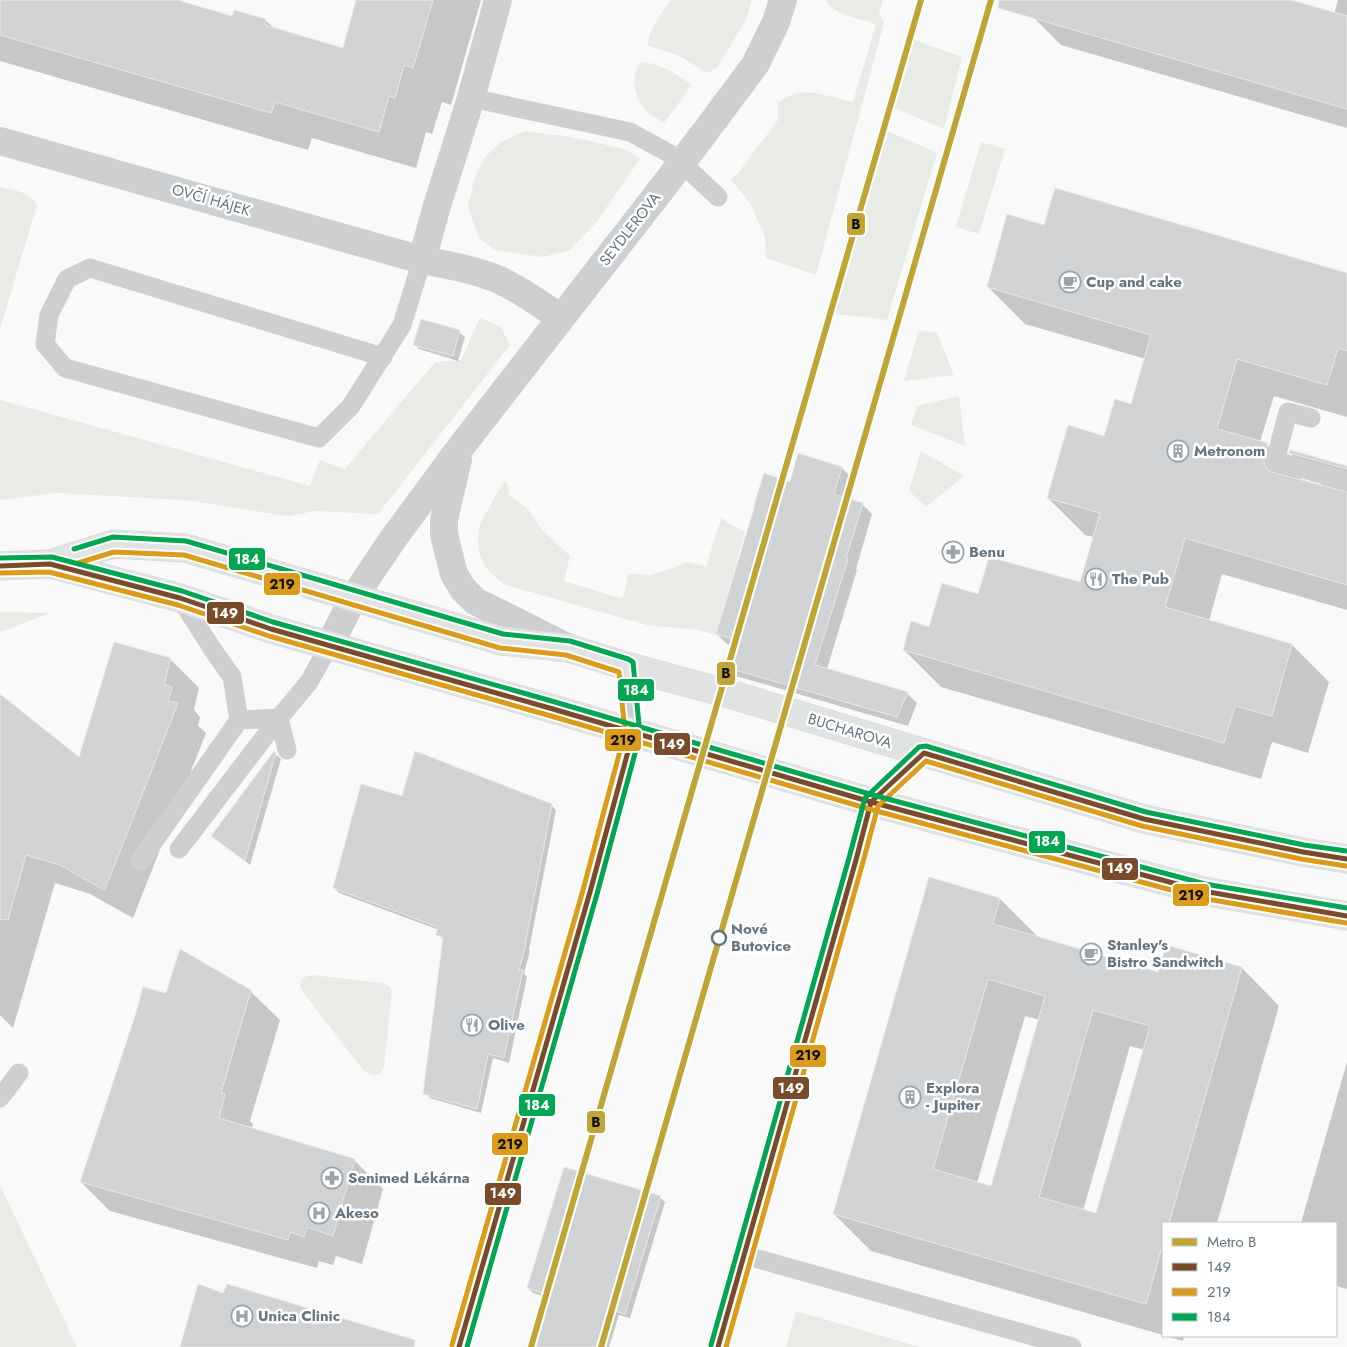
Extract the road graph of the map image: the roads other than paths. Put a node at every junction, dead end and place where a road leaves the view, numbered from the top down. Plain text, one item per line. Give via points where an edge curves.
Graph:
1 (498, 0) edge
2 (783, 0) edge
3 (471, 98) junction
4 (0, 140) edge
5 (718, 197) dead end
6 (422, 260) junction
7 (561, 318) junction
8 (383, 357) junction
9 (1311, 418) dead end
10 (460, 448) junction
11 (1347, 481) edge
12 (50, 564) junction
13 (0, 566) edge
14 (354, 597) junction
15 (180, 598) junction
16 (329, 646) junction
17 (568, 648) junction
18 (626, 666) junction
19 (279, 718) junction
20 (239, 720) junction
21 (633, 733) junction
22 (287, 750) dead end
23 (924, 753) junction
24 (871, 802) junction
25 (179, 849) dead end
26 (1347, 859) edge
27 (140, 861) dead end
28 (1347, 916) edge
29 (19, 1073) dead end
30 (0, 1098) edge
31 (744, 1255) junction
32 (459, 1347) edge
33 (718, 1347) edge
34 (1072, 1347) edge

1 - 3 street
2 - 7 street, SEYDLEROVA, bridge via 755,65 732,98
3 - 5 lane via 630,132 674,156
3 - 6 street
4 - 6 street, OVČÍ HÁJEK
6 - 7 street, OVČÍ HÁJEK via 498,279 524,292
6 - 8 lane via 402,325
7 - 10 street, SEYDLEROVA
8 - 8 lane via 352,406 319,438 65,368 45,344 49,315 67,279 90,268
9 - 11 lane via 1288,412 1274,461
10 - 14 street, SEYDLEROVA
10 - 17 street, SEYDLEROVA via 444,520 446,548 454,574 475,601
12 - 13 main road, BUCHAROVA
12 - 14 main road, BUCHAROVA via 113,544 185,548
12 - 15 main road, BUCHAROVA
14 - 16 street
14 - 17 main road, BUCHAROVA via 502,641
15 - 16 main road, BUCHAROVA
15 - 20 lane via 232,677
16 - 19 lane via 309,682
16 - 21 main road, BUCHAROVA
17 - 18 main road, BUCHAROVA
18 - 21 lane
18 - 23 main road, BUCHAROVA
19 - 20 lane
19 - 22 lane
19 - 25 lane
20 - 27 lane
21 - 24 main road, BUCHAROVA
21 - 32 lane
23 - 24 lane
23 - 26 main road, BUCHAROVA via 1144,818
24 - 28 main road, BUCHAROVA via 1203,891
24 - 31 lane
29 - 30 lane
31 - 33 lane
31 - 34 lane

